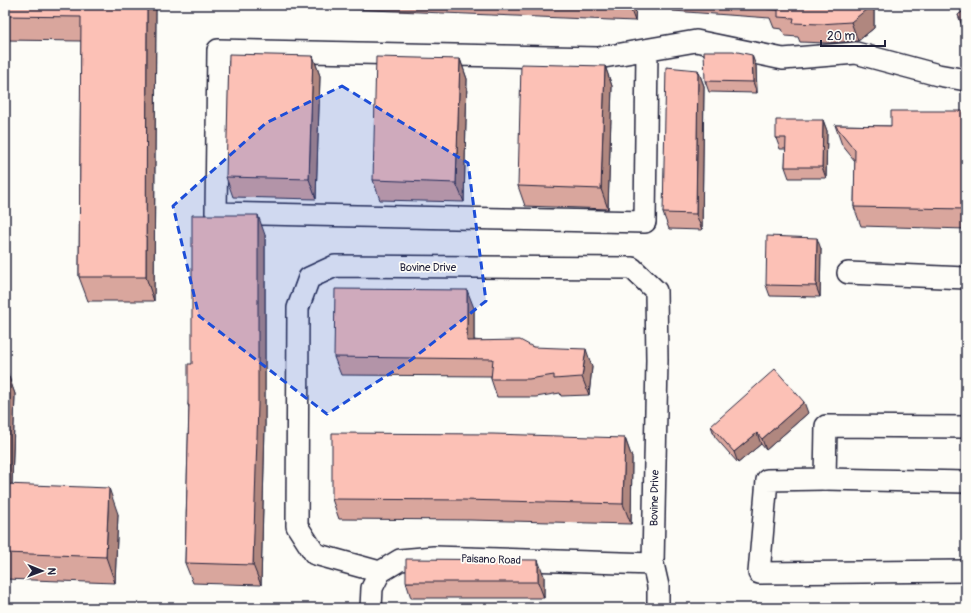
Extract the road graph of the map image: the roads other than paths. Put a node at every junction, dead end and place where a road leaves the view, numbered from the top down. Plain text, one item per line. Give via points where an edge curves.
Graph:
1 (648, 50) junction
2 (966, 80) edge
3 (848, 273) dead end
4 (966, 278) edge
5 (966, 427) edge
6 (825, 479) junction
7 (966, 482) edge
8 (653, 564) junction
9 (966, 571) edge
10 (380, 572) junction
11 (371, 608) edge
12 (658, 608) edge

1 - 1 lane via 598,58 218,50 216,212 645,222
1 - 2 lane via 696,41 783,60 856,53
3 - 4 lane
5 - 6 lane via 826,426
6 - 7 lane
6 - 9 lane via 767,480 760,573
8 - 10 lane, Paisano Road via 434,557 400,560
8 - 10 lane, Bovine Drive via 656,291 632,268 335,266 309,278 298,308 297,526 315,554
8 - 12 lane, Bovine Drive via 658,586
10 - 11 lane via 372,588

